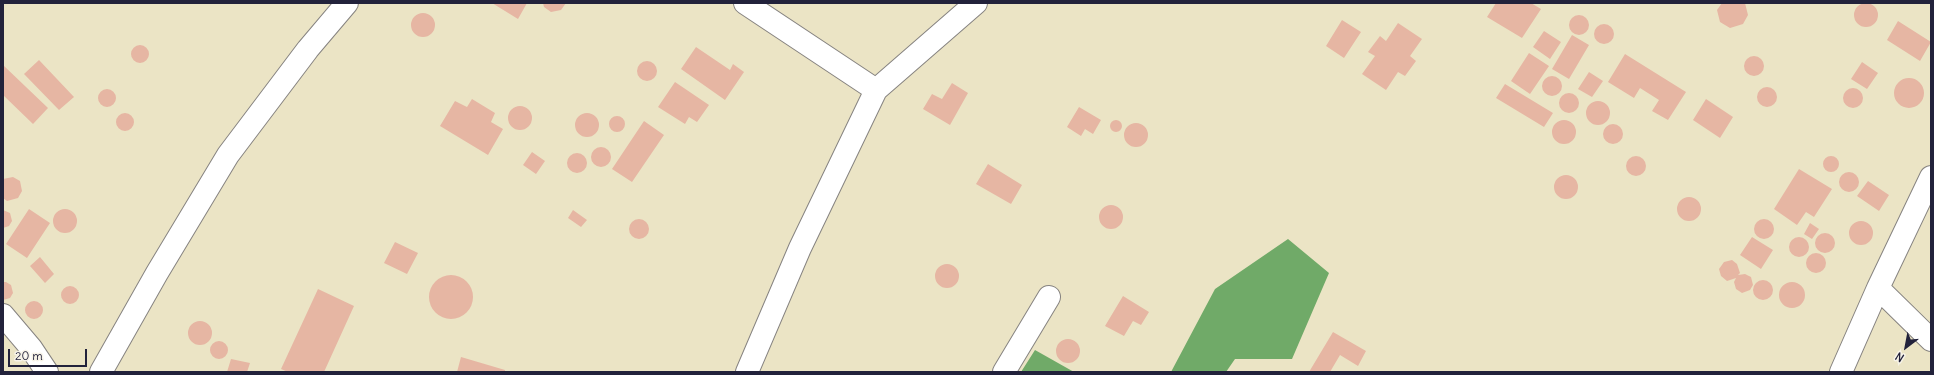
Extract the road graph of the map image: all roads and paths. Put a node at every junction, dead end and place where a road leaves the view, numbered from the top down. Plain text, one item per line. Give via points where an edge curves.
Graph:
1 (347, 3) edge
2 (745, 3) edge
3 (976, 3) edge
4 (876, 90) junction
5 (1931, 177) edge
6 (1878, 288) junction
7 (1049, 297) dead end
8 (3, 315) edge
9 (1931, 340) edge
10 (47, 372) edge
11 (101, 372) edge
12 (747, 372) edge
13 (1004, 372) edge
14 (1841, 372) edge

1 - 11 street via 308,49 228,155
2 - 4 street
3 - 4 street
4 - 12 street via 800,248
5 - 6 street
6 - 9 street
6 - 14 street
7 - 13 street
8 - 10 street

